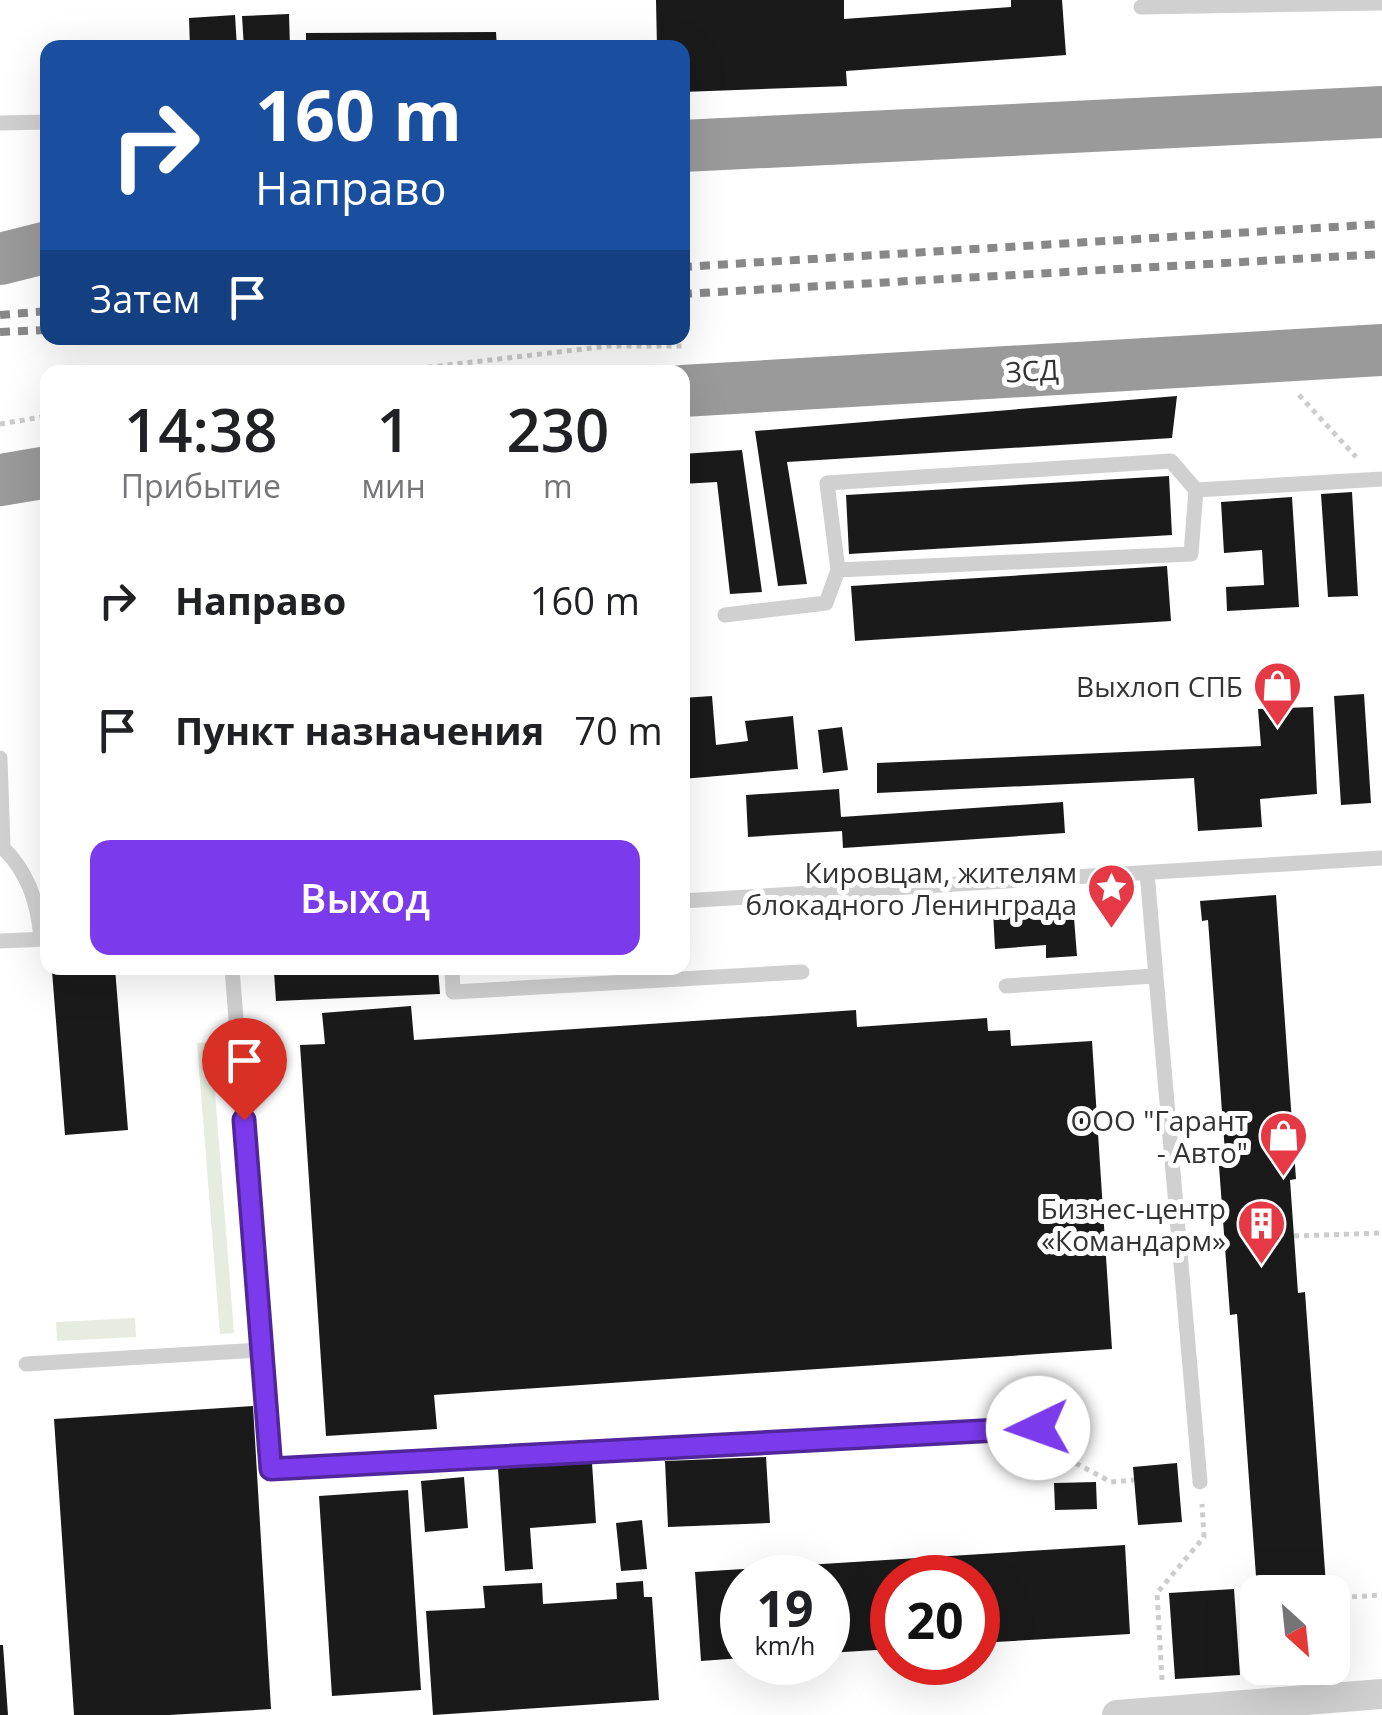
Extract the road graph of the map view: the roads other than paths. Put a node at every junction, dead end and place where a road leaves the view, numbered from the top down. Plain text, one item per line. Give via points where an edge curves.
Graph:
1 (1382, 3) edge
2 (1142, 7) dead end
3 (1382, 112) edge
4 (40, 122) edge
5 (0, 123) edge
6 (690, 146) edge
7 (40, 249) edge
8 (0, 259) edge
9 (1382, 350) edge
10 (690, 391) edge
11 (40, 473) edge
12 (1382, 479) edge
13 (0, 480) edge
14 (1196, 490) junction
15 (838, 570) junction
16 (724, 615) dead end
17 (0, 758) edge
18 (2, 846) edge
19 (1382, 858) edge
20 (1147, 873) junction
21 (690, 900) edge
22 (40, 919) edge
23 (40, 939) edge
24 (0, 941) edge
25 (802, 972) dead end
26 (690, 974) edge
27 (233, 975) edge
28 (452, 975) edge
29 (648, 975) edge
30 (597, 976) edge
31 (1154, 976) junction
32 (1006, 986) dead end
33 (262, 1350) junction
34 (26, 1364) dead end
35 (1038, 1428) road end
36 (1200, 1482) road end
37 (1382, 1694) edge
38 (1116, 1715) edge

1 - 2 lane
3 - 6 highway
4 - 5 lane
7 - 8 highway
9 - 10 highway, ЗСД, bridge
11 - 13 highway
12 - 14 lane
14 - 15 lane via 1191,554
14 - 15 lane via 1171,462 827,483
15 - 16 lane via 826,603
17 - 18 lane
18 - 22 lane via 27,878
19 - 20 lane
20 - 21 lane
20 - 31 lane
23 - 24 lane
25 - 26 lane
27 - 33 lane
28 - 30 lane via 453,992
29 - 30 lane
31 - 32 lane
31 - 36 lane
33 - 34 lane
33 - 35 lane via 271,1469
37 - 38 street

